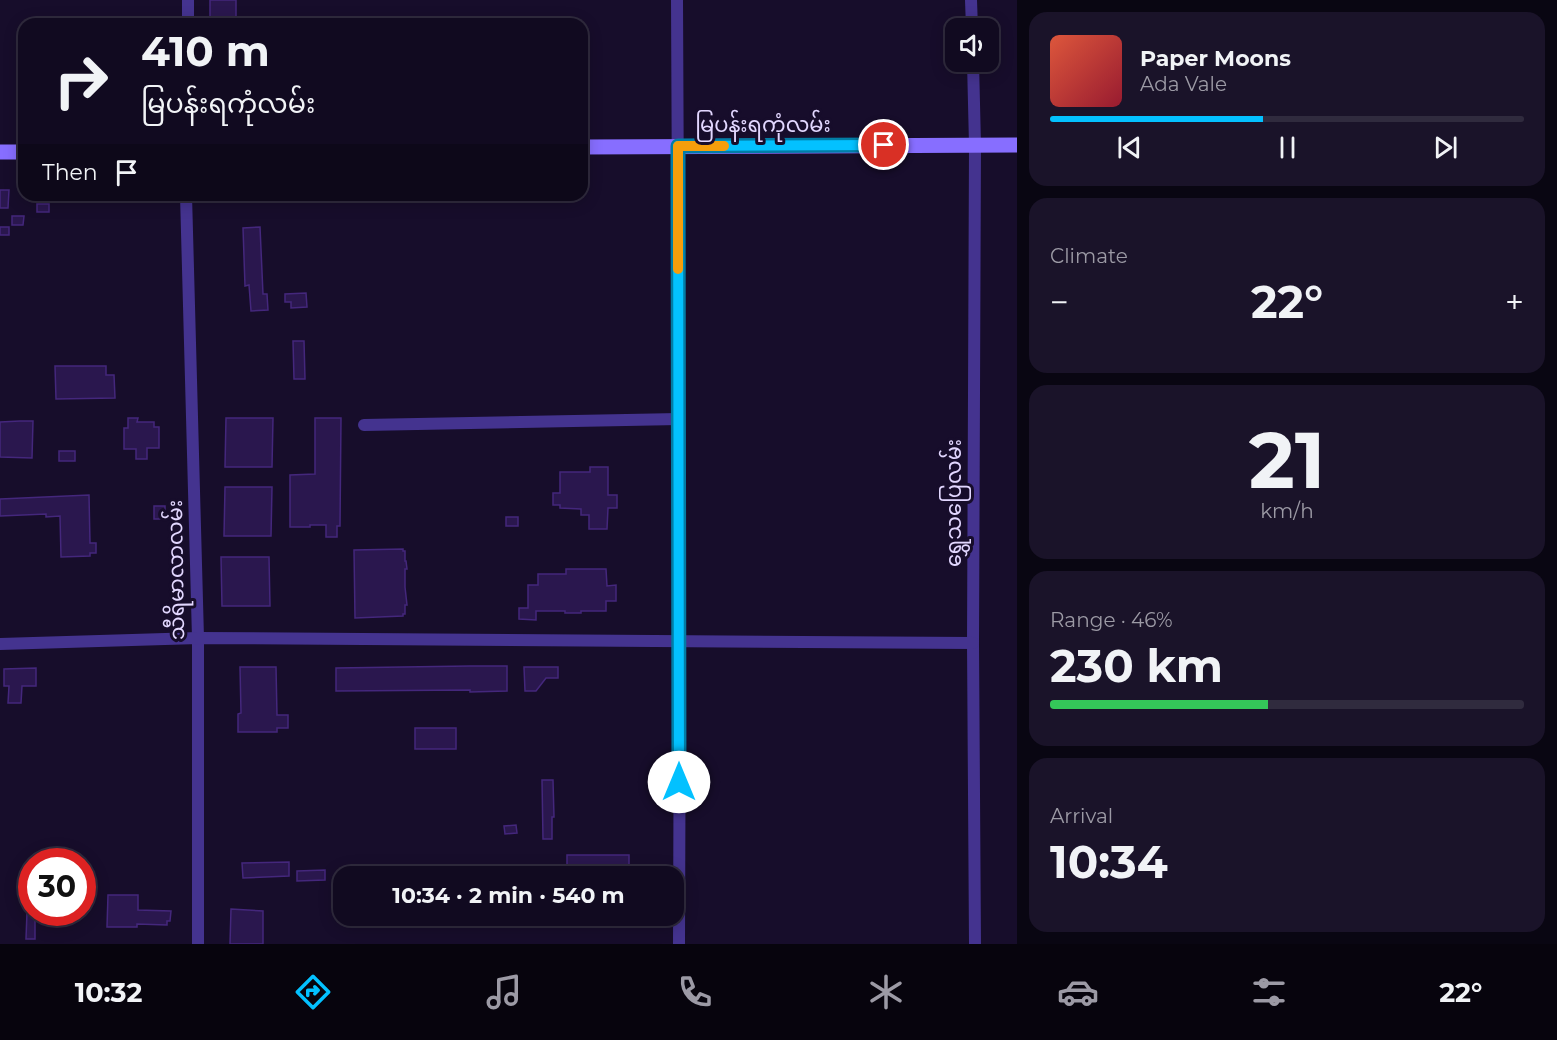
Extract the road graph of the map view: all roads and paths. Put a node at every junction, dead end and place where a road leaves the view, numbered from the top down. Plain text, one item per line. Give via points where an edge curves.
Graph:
1 (188, 0) edge
2 (677, 0) edge
3 (971, 0) edge
4 (188, 18) edge
5 (972, 18) edge
6 (973, 72) edge
7 (975, 145) junction
8 (1017, 145) edge
9 (678, 146) junction
10 (588, 147) edge
11 (0, 152) edge
12 (18, 152) edge
13 (186, 201) edge
14 (679, 419) junction
15 (364, 425) dead end
16 (198, 638) junction
17 (680, 642) junction
18 (974, 643) junction
19 (0, 644) edge
20 (198, 944) edge
21 (679, 944) edge
22 (975, 944) edge

1 - 4 street
2 - 9 street
3 - 5 street
6 - 7 street, ရွှေသပြေလမ်း
7 - 8 street, မြပန်းရကုံလမ်း
7 - 9 street, မြပန်းရကုံလမ်း
7 - 18 street, ရွှေသပြေလမ်း
9 - 10 street, မြပန်းရကုံလမ်း
9 - 14 street
11 - 12 street
13 - 16 street, သီရိမာလာလမ်း
14 - 15 street
14 - 17 street
16 - 17 street
16 - 19 street
16 - 20 street, သီရိမာလာလမ်း
17 - 18 street
17 - 21 street
18 - 22 street, ရွှေသပြေလမ်း

